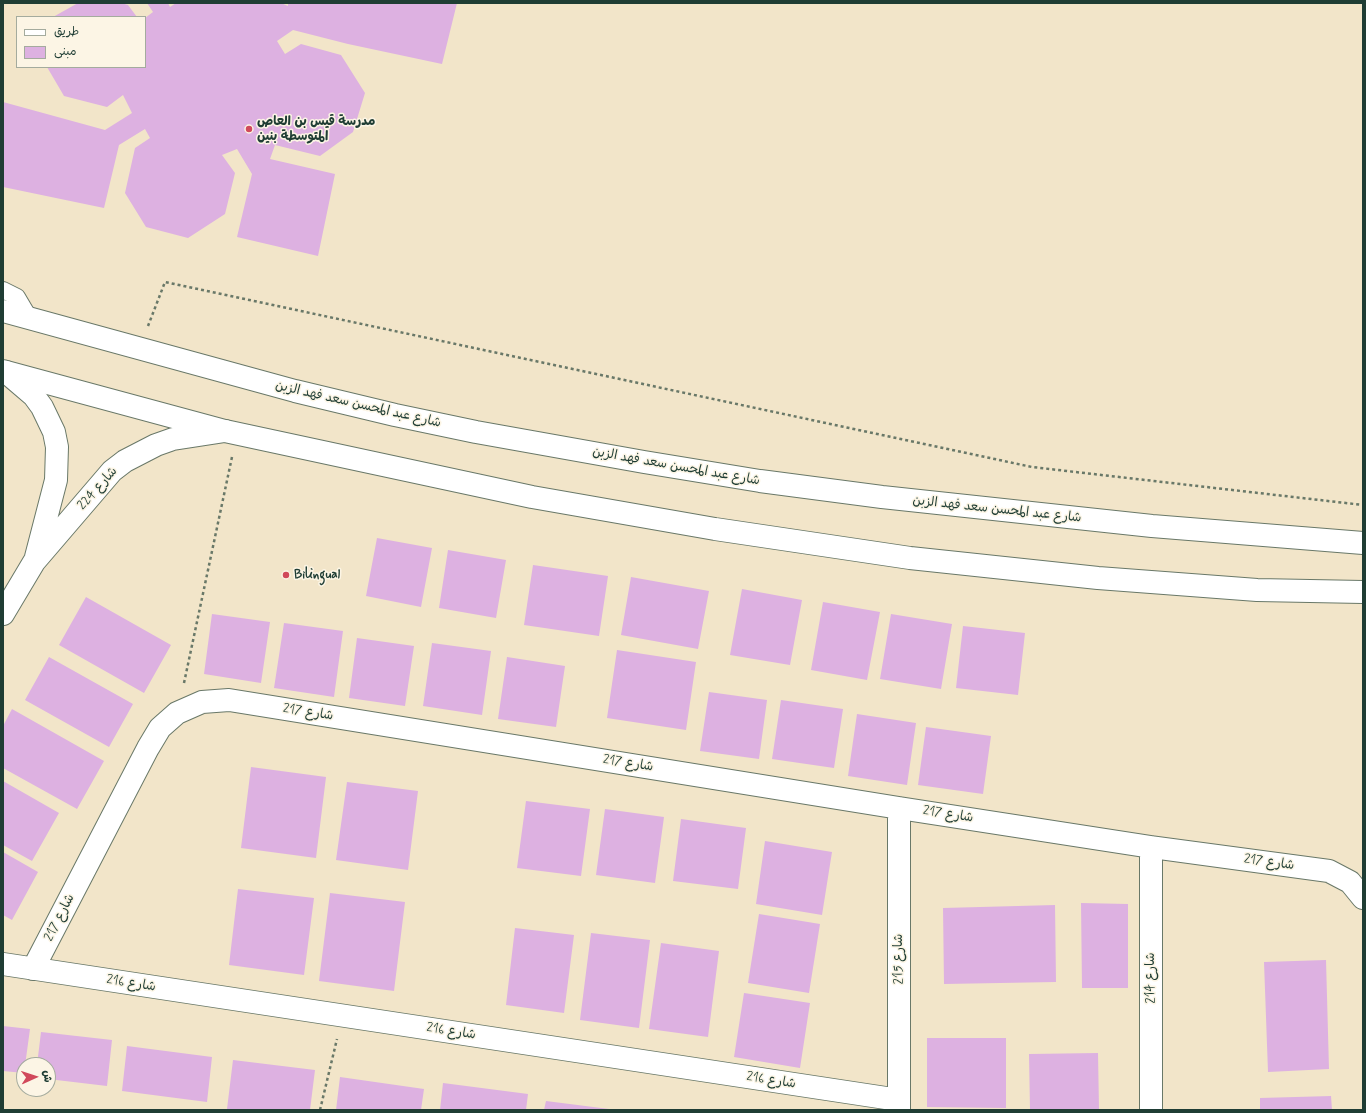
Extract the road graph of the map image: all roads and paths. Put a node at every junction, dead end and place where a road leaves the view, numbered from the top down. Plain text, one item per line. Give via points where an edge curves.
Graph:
1 (3, 290) edge
2 (3, 311) edge
3 (30, 319) junction
4 (139, 348) junction
5 (5, 371) edge
6 (231, 432) junction
7 (1363, 505) edge
8 (1363, 543) edge
9 (34, 562) junction
10 (1363, 592) edge
11 (3, 614) edge
12 (177, 713) junction
13 (899, 808) junction
14 (1151, 847) junction
15 (1363, 898) edge
16 (3, 964) edge
17 (33, 969) junction
18 (343, 1016) junction
19 (899, 1105) edge
20 (320, 1110) edge
21 (1151, 1110) edge

1 - 3 lane via 17,297
2 - 3 street, شارع عبد المحسن سعد فهد الزبن
3 - 4 street, شارع عبد المحسن سعد فهد الزبن
4 - 7 path via 165,282 1032,467
4 - 8 street, شارع عبد المحسن سعد فهد الزبن via 294,391 402,417 484,434 753,480 882,497 1152,526
5 - 6 street
5 - 9 street, شارع 224 via 34,396 42,407 54,432 57,448 55,486
6 - 9 street, شارع 224 via 174,440 151,447 125,461 101,483
6 - 10 street via 532,497 910,558 1178,585 1257,590
6 - 12 path
9 - 11 street, شارع 224
12 - 13 street, شارع 217 via 202,702 229,700
12 - 17 street, شارع 217 via 160,728 148,748
13 - 14 street, شارع 217
13 - 19 street, شارع 215
14 - 15 street, شارع 217 via 1329,871 1350,882
14 - 21 street, شارع 214
16 - 17 street, شارع 216
17 - 18 street, شارع 216
18 - 19 street, شارع 216
18 - 20 path

